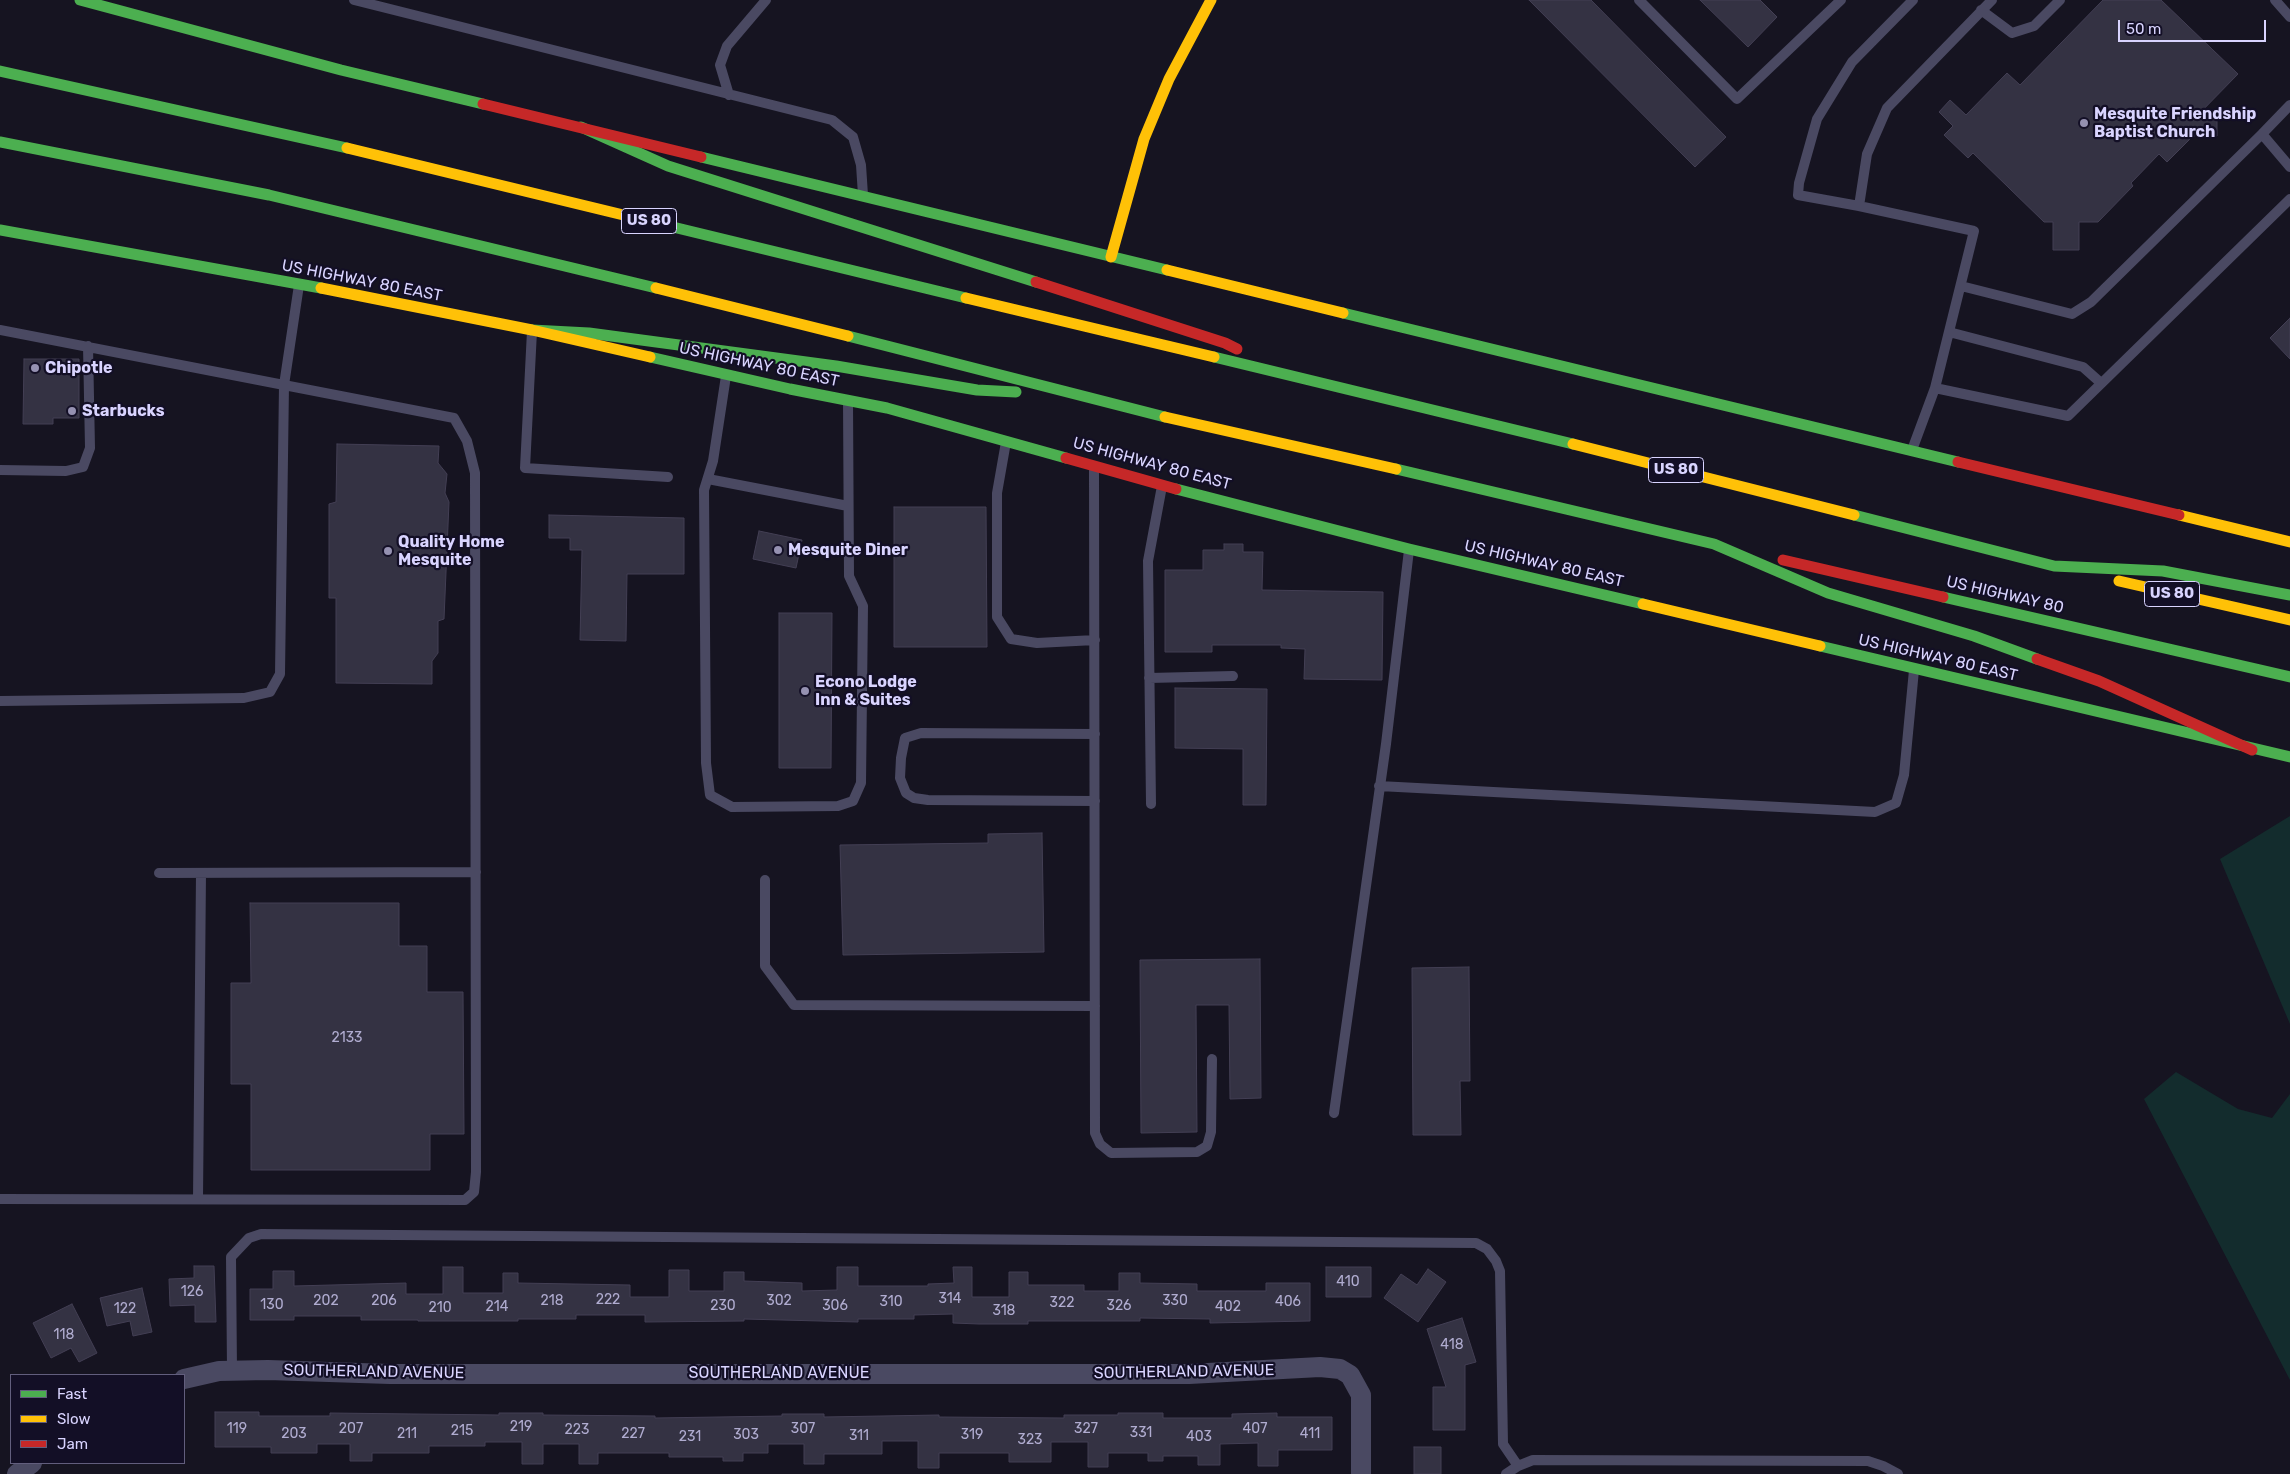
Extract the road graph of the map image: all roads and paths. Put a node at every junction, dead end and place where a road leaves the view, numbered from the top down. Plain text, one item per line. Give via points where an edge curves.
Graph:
1 (80, 0) edge
2 (354, 0) edge
3 (766, 0) edge
4 (1211, 0) edge
5 (1639, 0) edge
6 (1841, 0) edge
7 (1913, 0) edge
8 (1992, 0) edge
9 (2060, 0) edge
10 (2275, 0) edge
11 (1982, 10) junction
12 (2290, 17) edge
13 (0, 71) edge
14 (729, 96) junction
15 (2290, 105) edge
16 (581, 127) junction
17 (2262, 134) junction
18 (0, 142) edge
19 (2290, 167) edge
20 (864, 196) junction
21 (2290, 199) edge
22 (1859, 206) junction
23 (0, 230) edge
24 (1111, 258) junction
25 (299, 284) junction
26 (1960, 286) junction
27 (0, 330) edge
28 (532, 330) junction
29 (1949, 332) junction
30 (88, 346) junction
31 (726, 374) junction
32 (1297, 379) junction
33 (2101, 383) junction
34 (284, 385) junction
35 (1935, 388) junction
36 (1070, 394) junction
37 (848, 400) junction
38 (1006, 441) junction
39 (1911, 451) junction
40 (1094, 465) junction
41 (0, 470) edge
42 (668, 477) dead end
43 (708, 479) junction
44 (1162, 485) junction
45 (848, 506) junction
46 (2290, 542) edge
47 (1714, 544) junction
48 (1409, 549) junction
49 (2054, 566) junction
50 (2290, 595) edge
51 (2290, 620) edge
52 (1095, 640) junction
53 (1914, 669) junction
54 (1233, 676) dead end
55 (2290, 677) edge
56 (1149, 678) junction
57 (0, 701) edge
58 (1095, 734) junction
59 (2252, 750) junction
60 (2290, 757) edge
61 (1379, 786) junction
62 (1095, 801) junction
63 (1151, 804) dead end
64 (476, 872) junction
65 (159, 873) dead end
66 (201, 873) junction
67 (765, 880) dead end
68 (1095, 1006) junction
69 (1212, 1059) dead end
70 (1334, 1112) dead end
71 (0, 1199) edge
72 (198, 1199) junction
73 (232, 1371) junction
74 (185, 1380) edge
75 (31, 1464) edge
76 (1518, 1466) junction
77 (17, 1474) edge
78 (1361, 1474) edge
79 (1506, 1474) edge
80 (1898, 1474) edge

1 - 16 main road via 341,70
2 - 14 lane
3 - 14 lane via 727,46 720,65
4 - 24 main road via 1174,71 1144,139
5 - 6 lane via 1737,99
7 - 22 lane via 1852,62 1817,119 1799,183 1798,195
8 - 11 lane
9 - 11 lane via 2034,26 2012,32
10 - 12 lane
11 - 22 lane via 1887,108 1867,154
13 - 32 main road, US 80 via 278,131
14 - 20 lane via 832,120 853,137 861,164
15 - 17 lane
16 - 20 main road
16 - 32 main road via 668,166 1224,343
17 - 19 lane
17 - 26 lane via 2091,302 2072,314
18 - 36 main road via 269,195 734,307
20 - 24 main road
21 - 33 lane
22 - 26 lane via 1974,231
23 - 25 main road, US HIGHWAY 80 EAST
24 - 39 main road
25 - 28 main road, US HIGHWAY 80 EAST
25 - 34 lane
26 - 29 lane
27 - 30 lane
28 - 31 main road, US HIGHWAY 80 EAST
28 - 36 main road via 588,333 826,365 977,390
28 - 42 lane via 525,468
29 - 33 lane via 2083,367
29 - 35 lane
30 - 34 lane
30 - 41 lane via 90,448 83,467 66,471
31 - 37 main road, US HIGHWAY 80 EAST
31 - 43 lane
32 - 49 main road, US 80 via 1606,452
33 - 35 lane via 2068,416
34 - 57 lane via 280,674 270,692 244,698
34 - 64 lane via 454,418 467,441 475,473
35 - 39 lane
36 - 47 main road
37 - 38 main road, US HIGHWAY 80 EAST
37 - 45 lane
38 - 40 main road, US HIGHWAY 80 EAST
38 - 52 lane via 997,494 997,617 1011,639 1037,643
39 - 46 main road
40 - 44 main road, US HIGHWAY 80 EAST
40 - 52 lane
43 - 45 lane
43 - 45 lane via 704,490 706,763 710,795 732,807 838,806 853,801 861,783 863,606 849,576
44 - 48 main road, US HIGHWAY 80 EAST
44 - 56 lane via 1148,561
47 - 55 main road, US HIGHWAY 80
47 - 59 main road via 1828,593 1974,636 2099,681
48 - 53 main road, US HIGHWAY 80 EAST
48 - 61 lane
49 - 50 main road via 2163,571
49 - 51 main road, US 80
52 - 58 lane
53 - 59 main road, US HIGHWAY 80 EAST
53 - 61 lane via 1904,775 1896,802 1875,812
54 - 56 lane
56 - 63 lane
58 - 62 lane
58 - 62 lane via 921,733 905,738 900,778 906,793 928,800
59 - 60 main road, US HIGHWAY 80 EAST
61 - 70 lane
62 - 68 lane
64 - 66 lane
64 - 72 lane via 474,1192 465,1200
65 - 66 lane
66 - 72 lane
67 - 68 lane via 765,966 794,1005
68 - 69 lane via 1095,1133 1100,1144 1110,1153 1197,1152 1207,1146 1211,1132
71 - 72 lane
73 - 74 street, SOUTHERLAND AVENUE
73 - 76 lane via 231,1257 249,1238 261,1234 1476,1243 1488,1249 1500,1271 1503,1444
73 - 78 street, SOUTHERLAND AVENUE via 390,1374 1189,1374 1320,1367 1340,1369 1350,1375 1361,1395
75 - 77 street
76 - 79 lane
76 - 80 lane via 1533,1460 1868,1461

